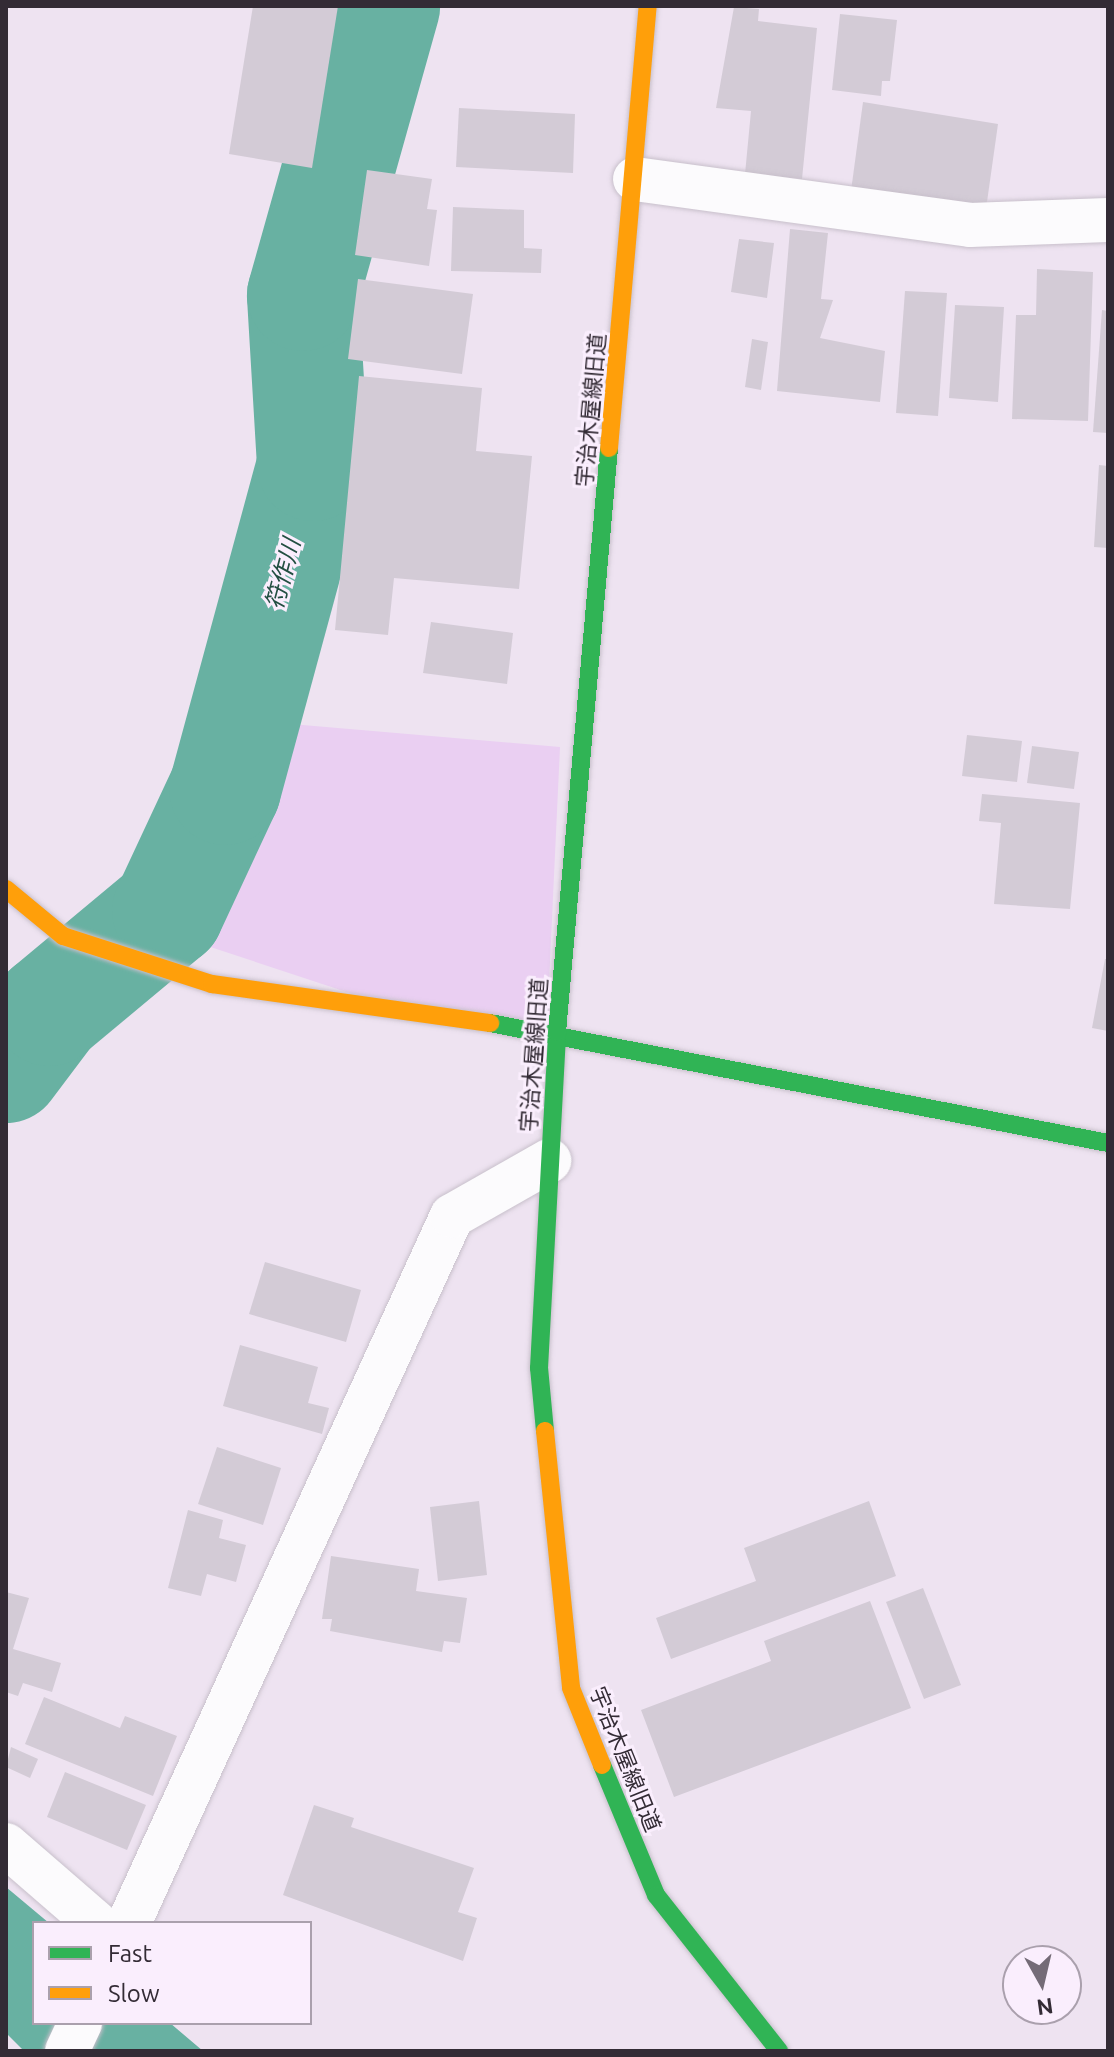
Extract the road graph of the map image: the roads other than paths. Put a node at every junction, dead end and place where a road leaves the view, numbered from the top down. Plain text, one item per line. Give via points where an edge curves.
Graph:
1 (648, 6) edge
2 (635, 179) junction
3 (1108, 220) edge
4 (6, 889) edge
5 (557, 1032) junction
6 (1108, 1143) edge
7 (549, 1161) junction
8 (6, 1845) edge
9 (94, 1921) edge
10 (130, 1921) edge
11 (79, 2025) edge
12 (67, 2051) edge
13 (779, 2051) edge

1 - 2 street, 宇治木屋線旧道
2 - 3 street via 970,225
2 - 5 street, 宇治木屋線旧道
4 - 5 street via 63,936 212,984
5 - 6 street
5 - 7 street, 宇治木屋線旧道
7 - 10 street via 452,1216
7 - 13 street, 宇治木屋線旧道 via 539,1368 571,1688 656,1895
8 - 9 street
11 - 12 street

